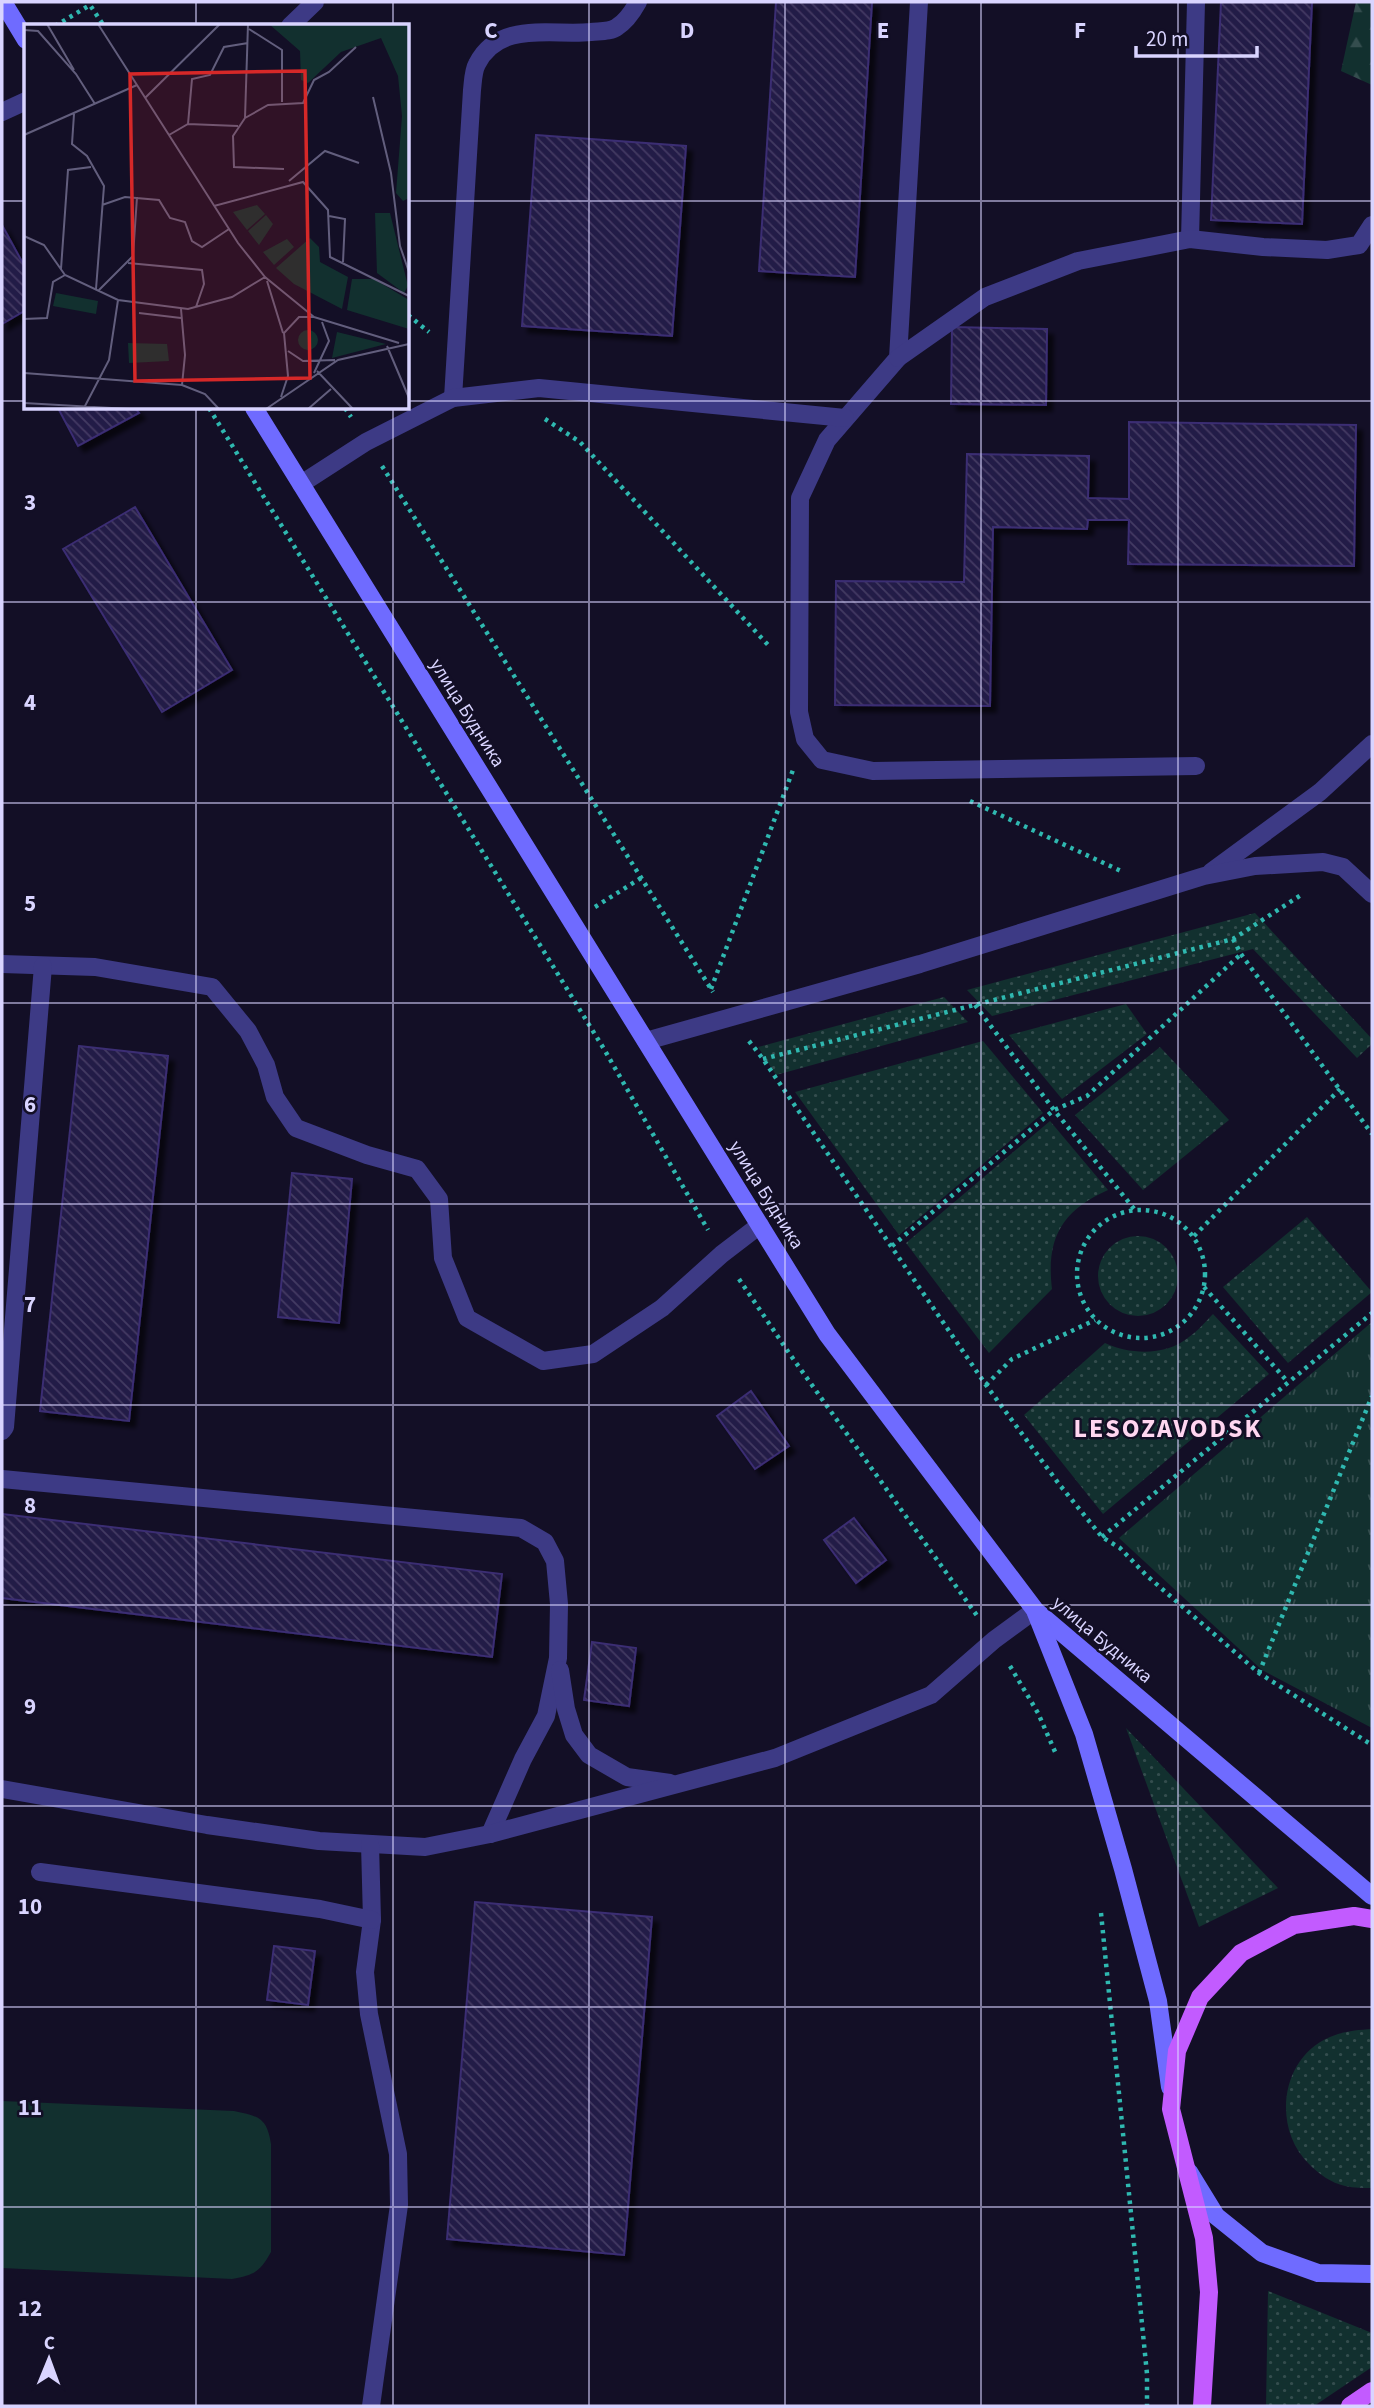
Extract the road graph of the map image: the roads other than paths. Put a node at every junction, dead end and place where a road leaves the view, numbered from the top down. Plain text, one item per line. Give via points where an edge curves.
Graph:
1 (3, 2) edge
2 (315, 2) edge
3 (638, 2) edge
4 (919, 2) edge
5 (1196, 2) edge
6 (292, 24) edge
7 (24, 37) edge
8 (24, 102) edge
9 (2, 112) edge
10 (1372, 225) edge
11 (1190, 239) junction
12 (898, 358) junction
13 (453, 397) junction
14 (255, 410) edge
15 (845, 418) junction
16 (301, 484) junction
17 (1372, 744) edge
18 (1196, 766) dead end
19 (1204, 876) junction
20 (1372, 894) edge
21 (2, 964) edge
22 (43, 966) junction
23 (646, 1041) junction
24 (760, 1225) junction
25 (2, 1431) edge
26 (2, 1479) edge
27 (1035, 1610) junction
28 (558, 1658) junction
29 (677, 1784) junction
30 (2, 1789) edge
31 (490, 1834) junction
32 (370, 1844) junction
33 (40, 1872) dead end
34 (1372, 1896) edge
35 (1372, 1919) edge
36 (372, 1920) junction
37 (1172, 2100) junction
38 (1185, 2166) junction
39 (1372, 2274) edge
40 (1372, 2391) edge
41 (371, 2406) edge
42 (1202, 2406) edge
43 (1350, 2406) edge

1 - 7 main road
2 - 6 lane
3 - 13 lane via 615,29 504,36 489,46 476,65
4 - 12 lane
5 - 11 lane
8 - 9 lane
10 - 11 lane via 1359,246 1327,250
11 - 12 lane via 1078,261 985,297
12 - 15 lane
13 - 15 lane via 539,388
13 - 16 lane via 366,442
14 - 16 main road, улица Будника
15 - 18 lane via 827,440 800,498 799,712 805,739 822,760 873,771
16 - 23 main road, улица Будника
17 - 19 lane via 1320,792
19 - 20 lane via 1255,866 1324,862 1343,867
19 - 23 lane via 933,960
21 - 22 lane
22 - 24 lane via 95,967 212,987 248,1031 266,1065 275,1097 296,1128 417,1169 439,1199 443,1258 467,1318 543,1361 593,1354 662,1308
22 - 25 lane
23 - 24 main road, улица Будника
24 - 27 main road, улица Будника via 827,1334
26 - 28 lane via 521,1528 545,1542 555,1561
27 - 29 lane via 931,1695 775,1758
27 - 34 main road, улица Будника
27 - 37 main road via 1084,1734 1123,1869 1158,2001
28 - 29 lane via 574,1735 589,1755 627,1777
28 - 31 lane via 546,1716
29 - 31 lane
30 - 32 lane via 208,1825
31 - 32 lane via 425,1847
32 - 36 lane
33 - 36 lane
35 - 37 main road via 1354,1916 1294,1925 1241,1953 1200,1997 1177,2051
36 - 41 lane via 366,1972 369,2014 398,2154 399,2205
37 - 38 main road
38 - 39 main road via 1216,2216 1262,2253 1318,2273
38 - 42 main road via 1203,2238 1209,2292
40 - 43 main road

